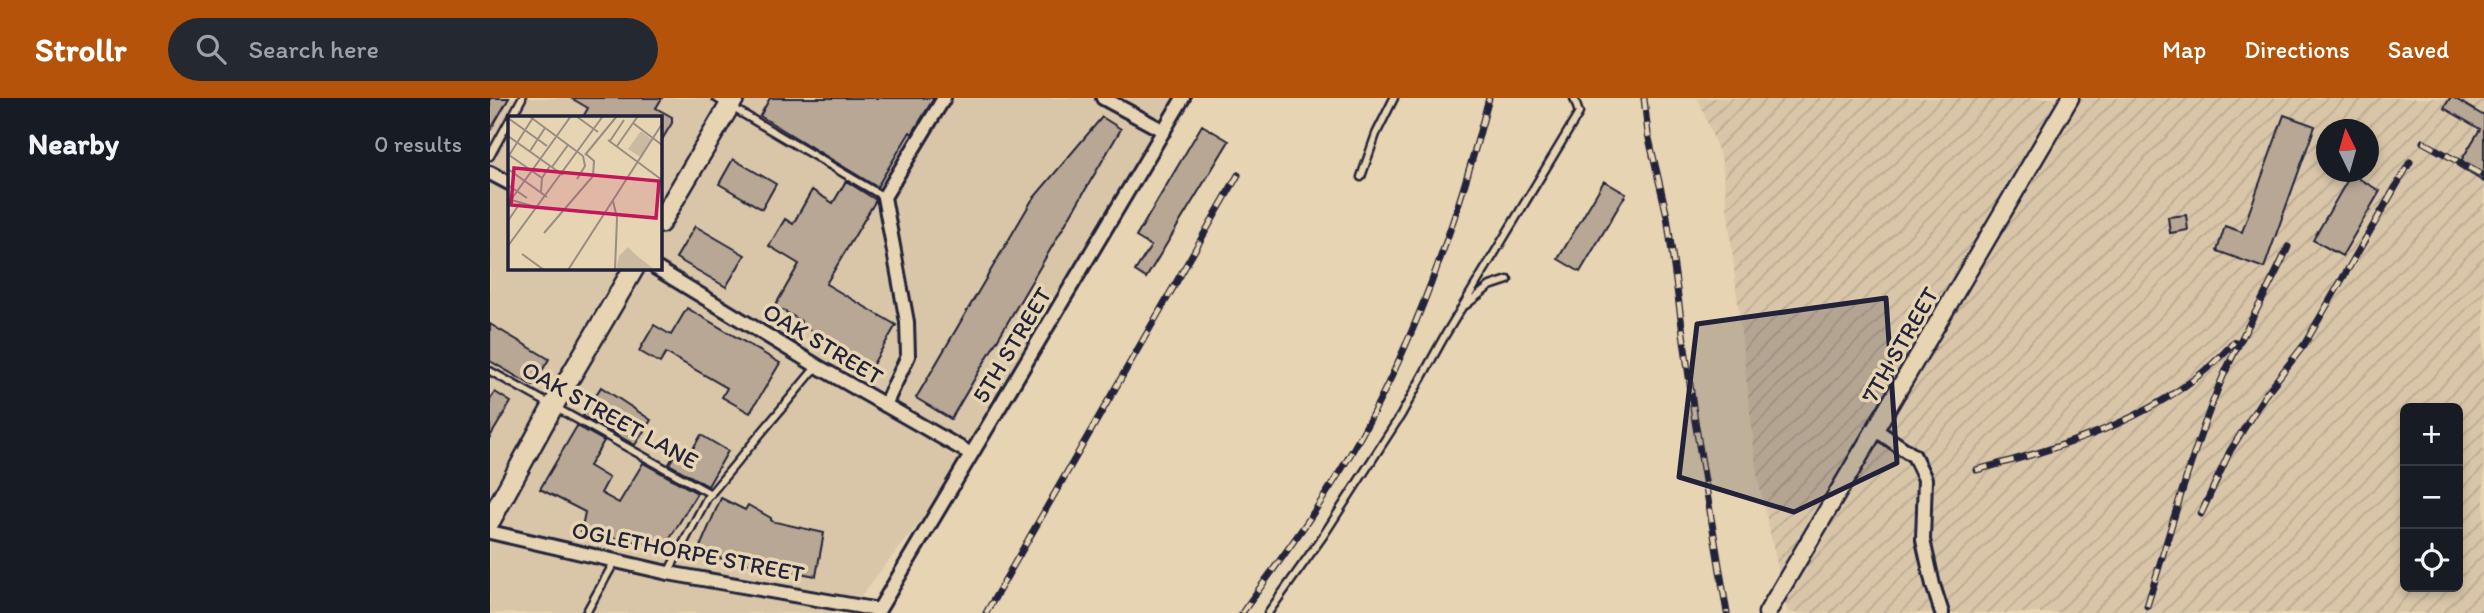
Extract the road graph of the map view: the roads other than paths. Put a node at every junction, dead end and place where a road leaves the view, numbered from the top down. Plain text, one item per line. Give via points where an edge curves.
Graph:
1 (522, 98) edge
2 (944, 98) edge
3 (1103, 98) edge
4 (1183, 98) edge
5 (1394, 98) edge
6 (1574, 98) edge
7 (2070, 98) edge
8 (726, 101) edge
9 (512, 116) edge
10 (508, 123) edge
11 (1164, 131) junction
12 (490, 156) edge
13 (490, 173) edge
14 (1361, 177) dead end
15 (508, 182) edge
16 (884, 197) junction
17 (662, 219) edge
18 (633, 270) edge
19 (659, 270) edge
20 (1508, 280) dead end
21 (1460, 311) junction
22 (817, 366) junction
23 (490, 371) edge
24 (885, 405) junction
25 (553, 406) junction
26 (1876, 430) junction
27 (971, 454) junction
28 (711, 494) junction
29 (490, 521) edge
30 (490, 532) edge
31 (615, 561) junction
32 (668, 572) junction
33 (878, 612) edge
34 (586, 613) edge
35 (1268, 613) edge
36 (1767, 613) edge
37 (1942, 613) edge

1 - 9 lane
2 - 16 street
3 - 11 street
4 - 11 street, 5TH STREET
5 - 14 lane
6 - 21 lane via 1578,113
7 - 26 street, 7TH STREET
8 - 16 lane
8 - 17 main road
10 - 12 lane
11 - 27 street, 5TH STREET
13 - 15 street
16 - 24 street via 907,321 908,356
18 - 25 main road
19 - 22 street, OAK STREET
20 - 21 lane via 1490,286
21 - 35 lane via 1401,415
22 - 24 street, OAK STREET
22 - 28 lane
23 - 25 lane, OAK STREET LANE
24 - 27 street, OAK STREET
25 - 28 lane, OAK STREET LANE
25 - 29 main road
26 - 36 street, 7TH STREET
26 - 37 street via 1914,456 1925,479 1923,540
27 - 33 street, 5TH STREET
28 - 32 lane
30 - 31 street, OGLETHORPE STREET
31 - 32 street, OGLETHORPE STREET
31 - 34 lane
32 - 33 street, OGLETHORPE STREET

